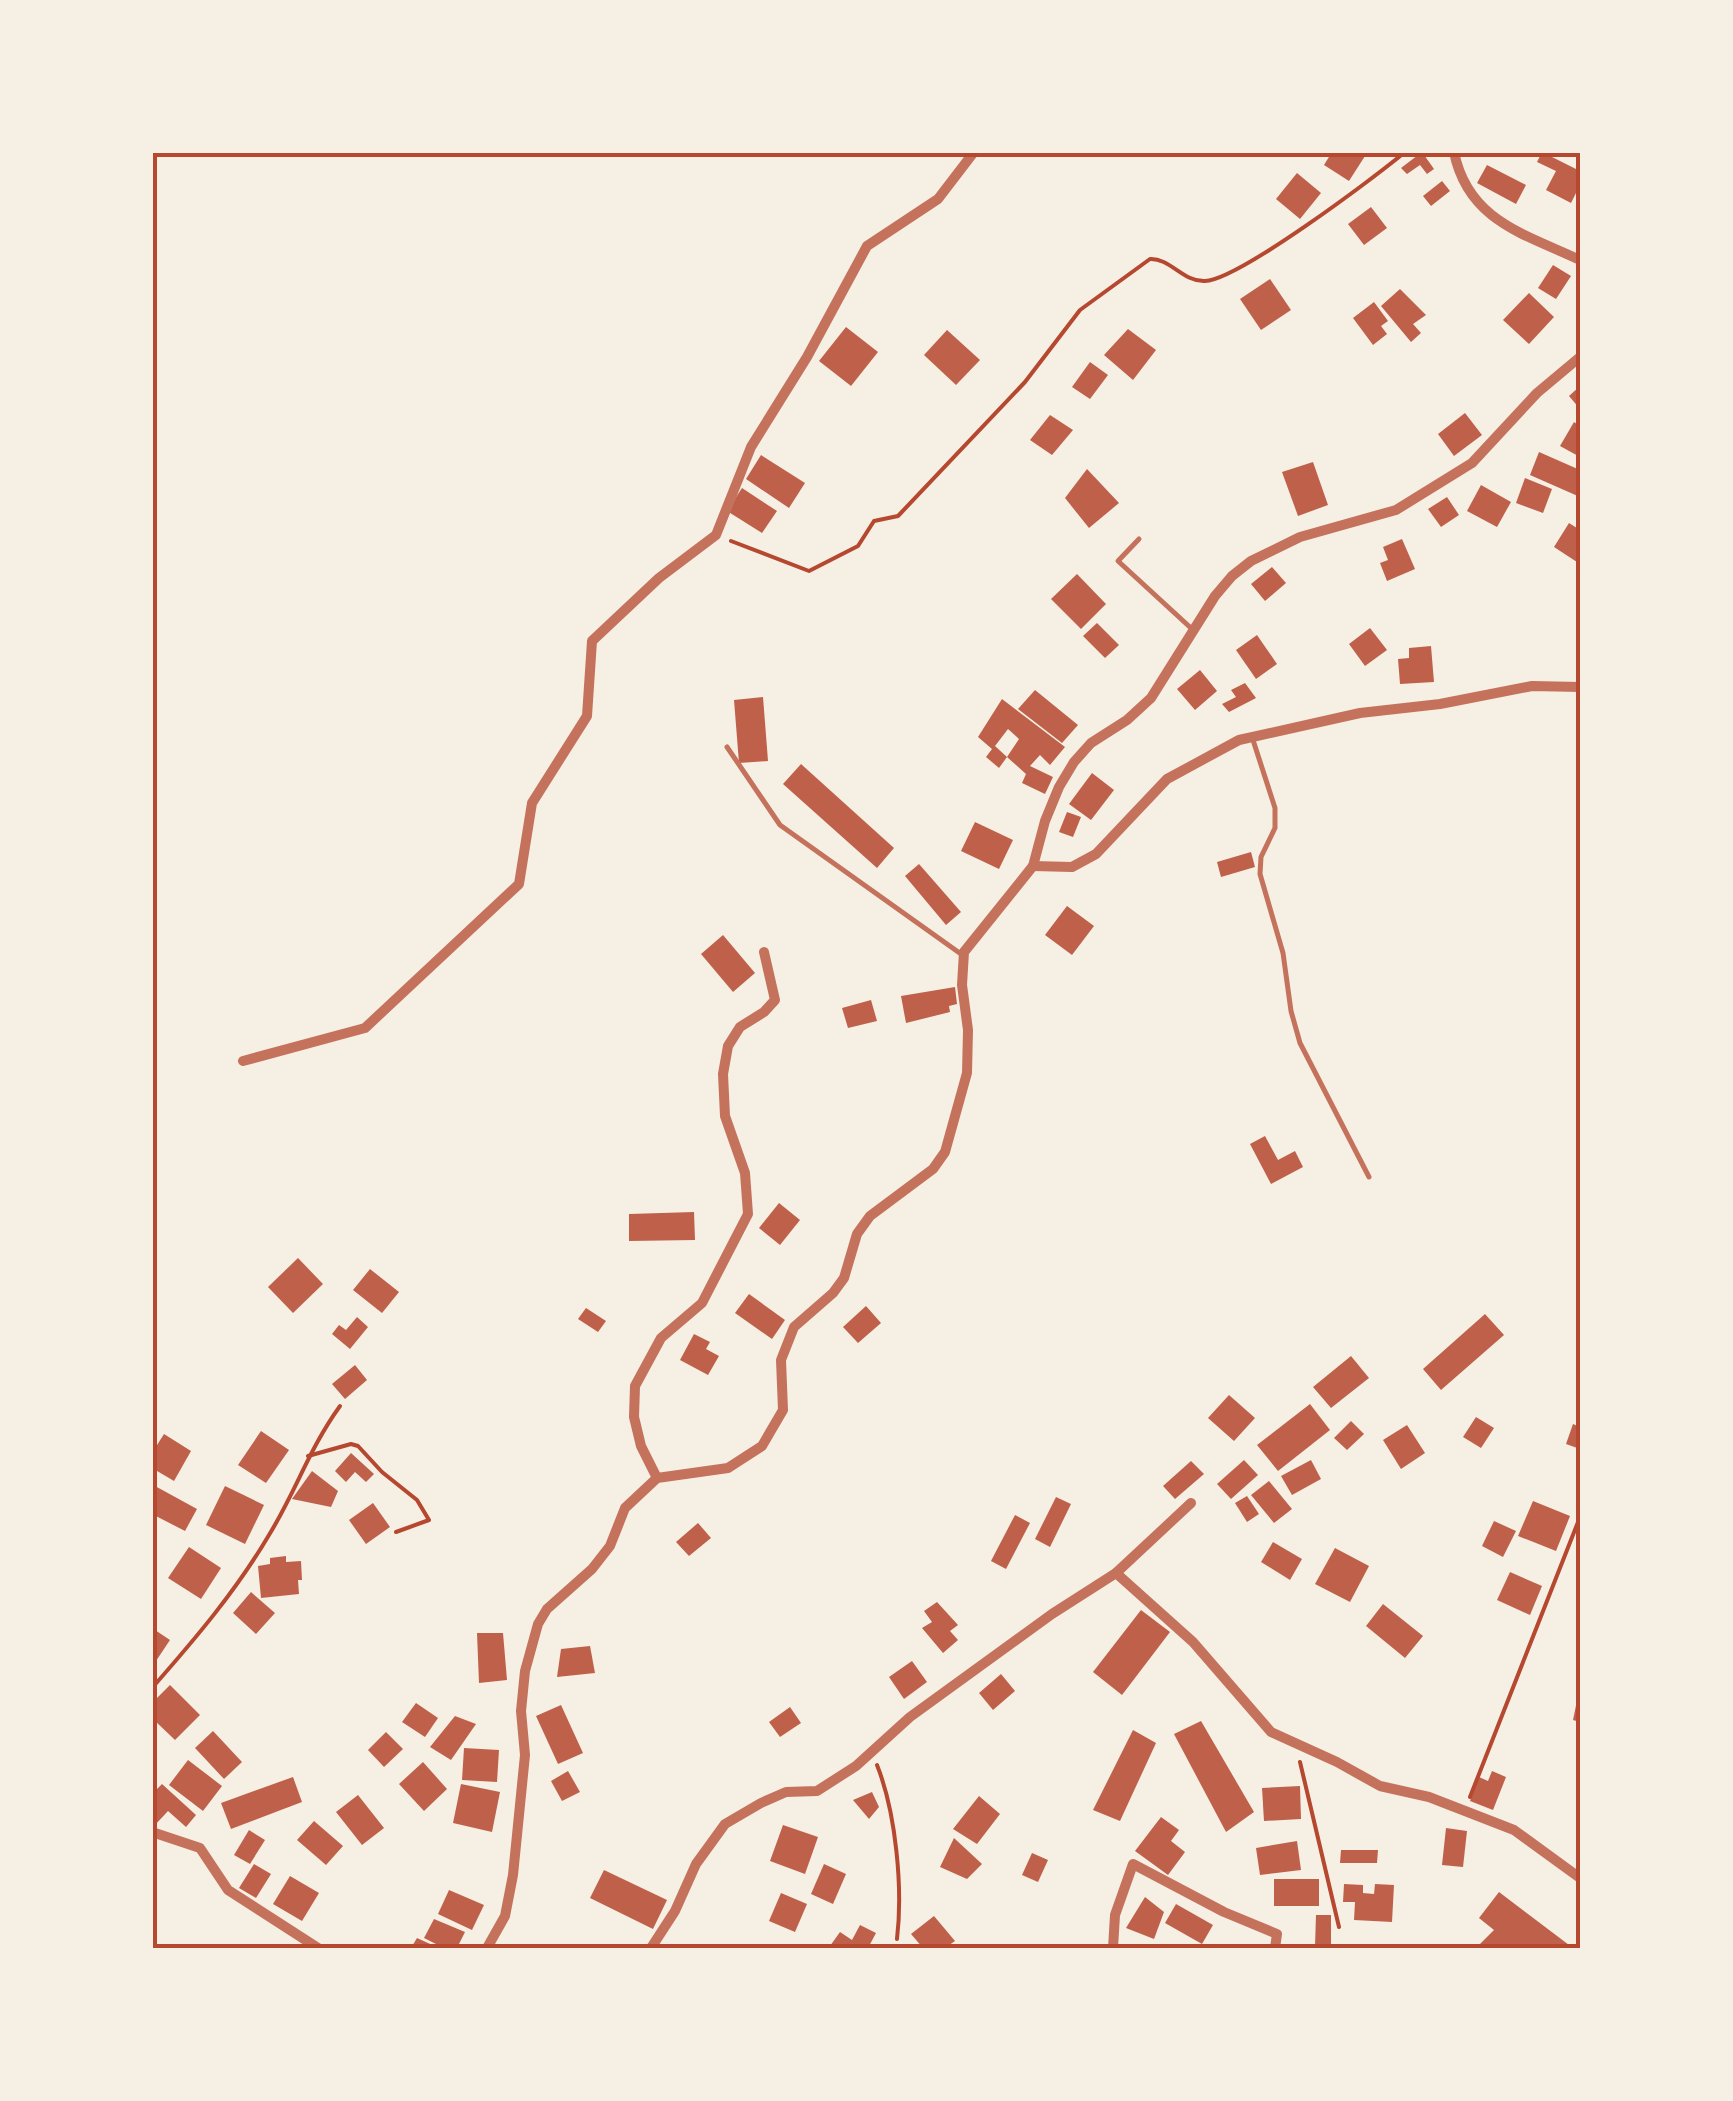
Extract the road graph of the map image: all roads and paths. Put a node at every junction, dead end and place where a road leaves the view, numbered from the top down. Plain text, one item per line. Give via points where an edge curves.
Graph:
1 (974, 152) edge
2 (1405, 152) edge
3 (1454, 152) edge
4 (1580, 260) edge
5 (1580, 357) edge
6 (716, 535) junction
7 (1139, 539) dead end
8 (1193, 630) junction
9 (1580, 687) edge
10 (1252, 737) junction
11 (727, 748) dead end
12 (1033, 866) junction
13 (764, 952) dead end
14 (964, 956) junction
15 (243, 1061) dead end
16 (1370, 1177) dead end
17 (340, 1406) dead end
18 (307, 1456) junction
19 (657, 1478) junction
20 (1191, 1503) dead end
21 (1580, 1518) edge
22 (396, 1532) dead end
23 (1116, 1573) junction
24 (152, 1688) edge
25 (1295, 1743) junction
26 (872, 1752) junction
27 (1464, 1811) junction
28 (152, 1832) edge
29 (1580, 1878) edge
30 (1338, 1927) dead end
31 (897, 1939) dead end
32 (318, 1948) edge
33 (487, 1948) edge
34 (651, 1948) edge
35 (1113, 1948) edge
36 (1276, 1948) edge

1 - 6 street via 938,199 867,246 752,447
2 - 6 path via 1214,280 1193,280 1150,259 1080,310 1025,382 898,516 874,521 858,546 808,571
3 - 4 street via 1492,218
5 - 8 street via 1472,463 1396,510 1300,537 1250,562
6 - 15 street via 658,578 592,641 587,716 532,804 519,884 365,1028
7 - 8 lane via 1118,561
8 - 12 street via 1151,698 1074,762 1058,787
9 - 10 street via 1532,686
10 - 12 street via 1167,779 1096,854 1072,867
10 - 16 lane via 1275,808 1260,874 1283,953 1291,1012 1300,1043
11 - 14 lane via 780,826
12 - 14 street
13 - 19 street via 775,1000 740,1027 723,1074 725,1116 745,1173 748,1214 702,1303 661,1338 636,1386 634,1418
14 - 19 street via 967,1073 945,1152 933,1169 870,1216 844,1278 794,1327 782,1360 783,1410 762,1446 728,1468
17 - 18 path
18 - 22 path via 358,1446 417,1500 429,1520
18 - 24 path via 231,1596
19 - 33 street via 625,1508 592,1569 538,1624 522,1698 525,1754 512,1875 505,1916
20 - 23 street
21 - 27 path
23 - 25 street via 1193,1642 1271,1732
23 - 26 street via 910,1717
25 - 27 street via 1380,1786
25 - 30 path
26 - 31 path via 898,1864
26 - 34 street via 817,1790 786,1792 725,1824
27 - 29 street via 1514,1830
28 - 32 street via 200,1848 228,1890
35 - 36 street via 1115,1915 1134,1864 1277,1934

